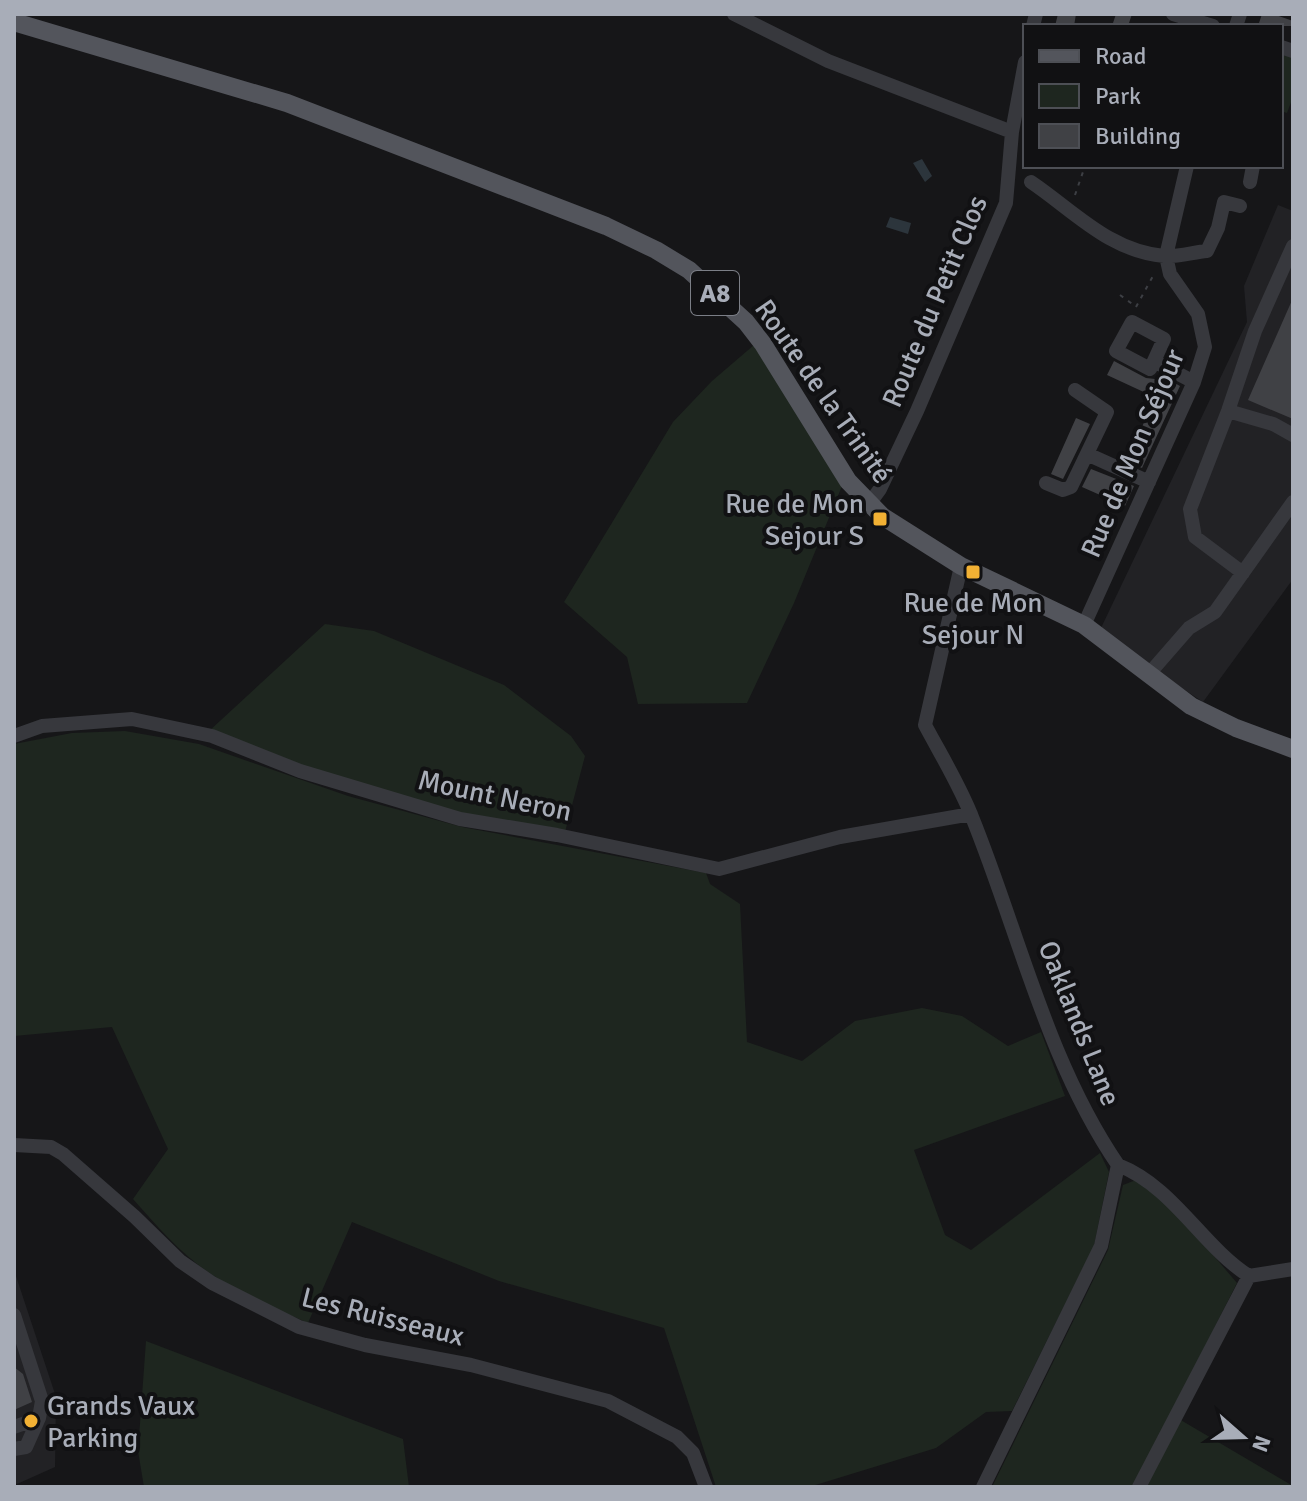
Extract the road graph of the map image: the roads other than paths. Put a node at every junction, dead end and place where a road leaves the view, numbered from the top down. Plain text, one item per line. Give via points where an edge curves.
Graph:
1 (734, 14) edge
2 (1173, 14) edge
3 (14, 22) edge
4 (1206, 24) edge
5 (1023, 73) edge
6 (1012, 132) junction
7 (1187, 168) edge
8 (1253, 168) edge
9 (1031, 182) dead end
10 (1250, 182) dead end
11 (1240, 206) dead end
12 (1293, 246) edge
13 (1166, 256) junction
14 (1154, 361) junction
15 (1194, 382) junction
16 (1075, 390) dead end
17 (1228, 411) junction
18 (1293, 435) edge
19 (1087, 454) junction
20 (1149, 482) junction
21 (1046, 483) dead end
22 (1293, 502) edge
23 (869, 504) junction
24 (961, 566) junction
25 (1243, 573) junction
26 (1084, 625) junction
27 (1148, 675) junction
28 (14, 736) edge
29 (1293, 749) edge
30 (971, 814) junction
31 (14, 1145) edge
32 (1118, 1165) junction
33 (1293, 1269) edge
34 (1249, 1276) junction
35 (14, 1315) edge
36 (39, 1418) junction
37 (14, 1427) edge
38 (14, 1449) edge
39 (706, 1487) edge
40 (983, 1487) edge
41 (1139, 1487) edge

1 - 6 street via 828,61
2 - 4 street
3 - 23 main road, Route de la Trinité / A8 via 288,104 656,250 689,270 746,322 848,481
5 - 6 street, Route du Petit Clos
6 - 23 street, Route du Petit Clos via 1006,203 917,411
7 - 13 street
8 - 10 street
9 - 13 street via 1123,247
11 - 13 street via 1224,202 1207,251
12 - 17 street via 1255,331
13 - 15 street, Rue de Mon Séjour via 1170,274 1198,314 1205,347
14 - 14 street via 1164,339 1132,322 1116,351 1150,369
14 - 15 street
15 - 20 street, Rue de Mon Séjour
16 - 19 street via 1107,412
17 - 18 street
17 - 25 street via 1190,509 1195,537
19 - 20 street
19 - 21 street via 1071,487 1063,490
20 - 26 street, Rue de Mon Séjour
22 - 25 street
23 - 24 main road, Route de la Trinité / A8
24 - 26 main road, Route de la Trinité / A8
24 - 30 street, Oaklands Lane via 925,725
25 - 27 street via 1215,612 1189,628
26 - 27 main road, Route de la Trinité / A8
27 - 29 main road, Route de la Trinité / A8 via 1191,706
28 - 30 street, Mount Neron via 42,726 132,719 212,736 300,771 460,819 719,869 840,837
30 - 32 street, Oaklands Lane via 1050,1031
31 - 39 street, Les Ruisseaux via 51,1147 63,1154 180,1261 299,1327 608,1401 677,1437 693,1453
32 - 34 street via 1133,1170 1170,1199
32 - 40 street via 1101,1246
33 - 34 street
34 - 41 street
35 - 36 street via 42,1401
36 - 37 street
36 - 38 street via 26,1447

